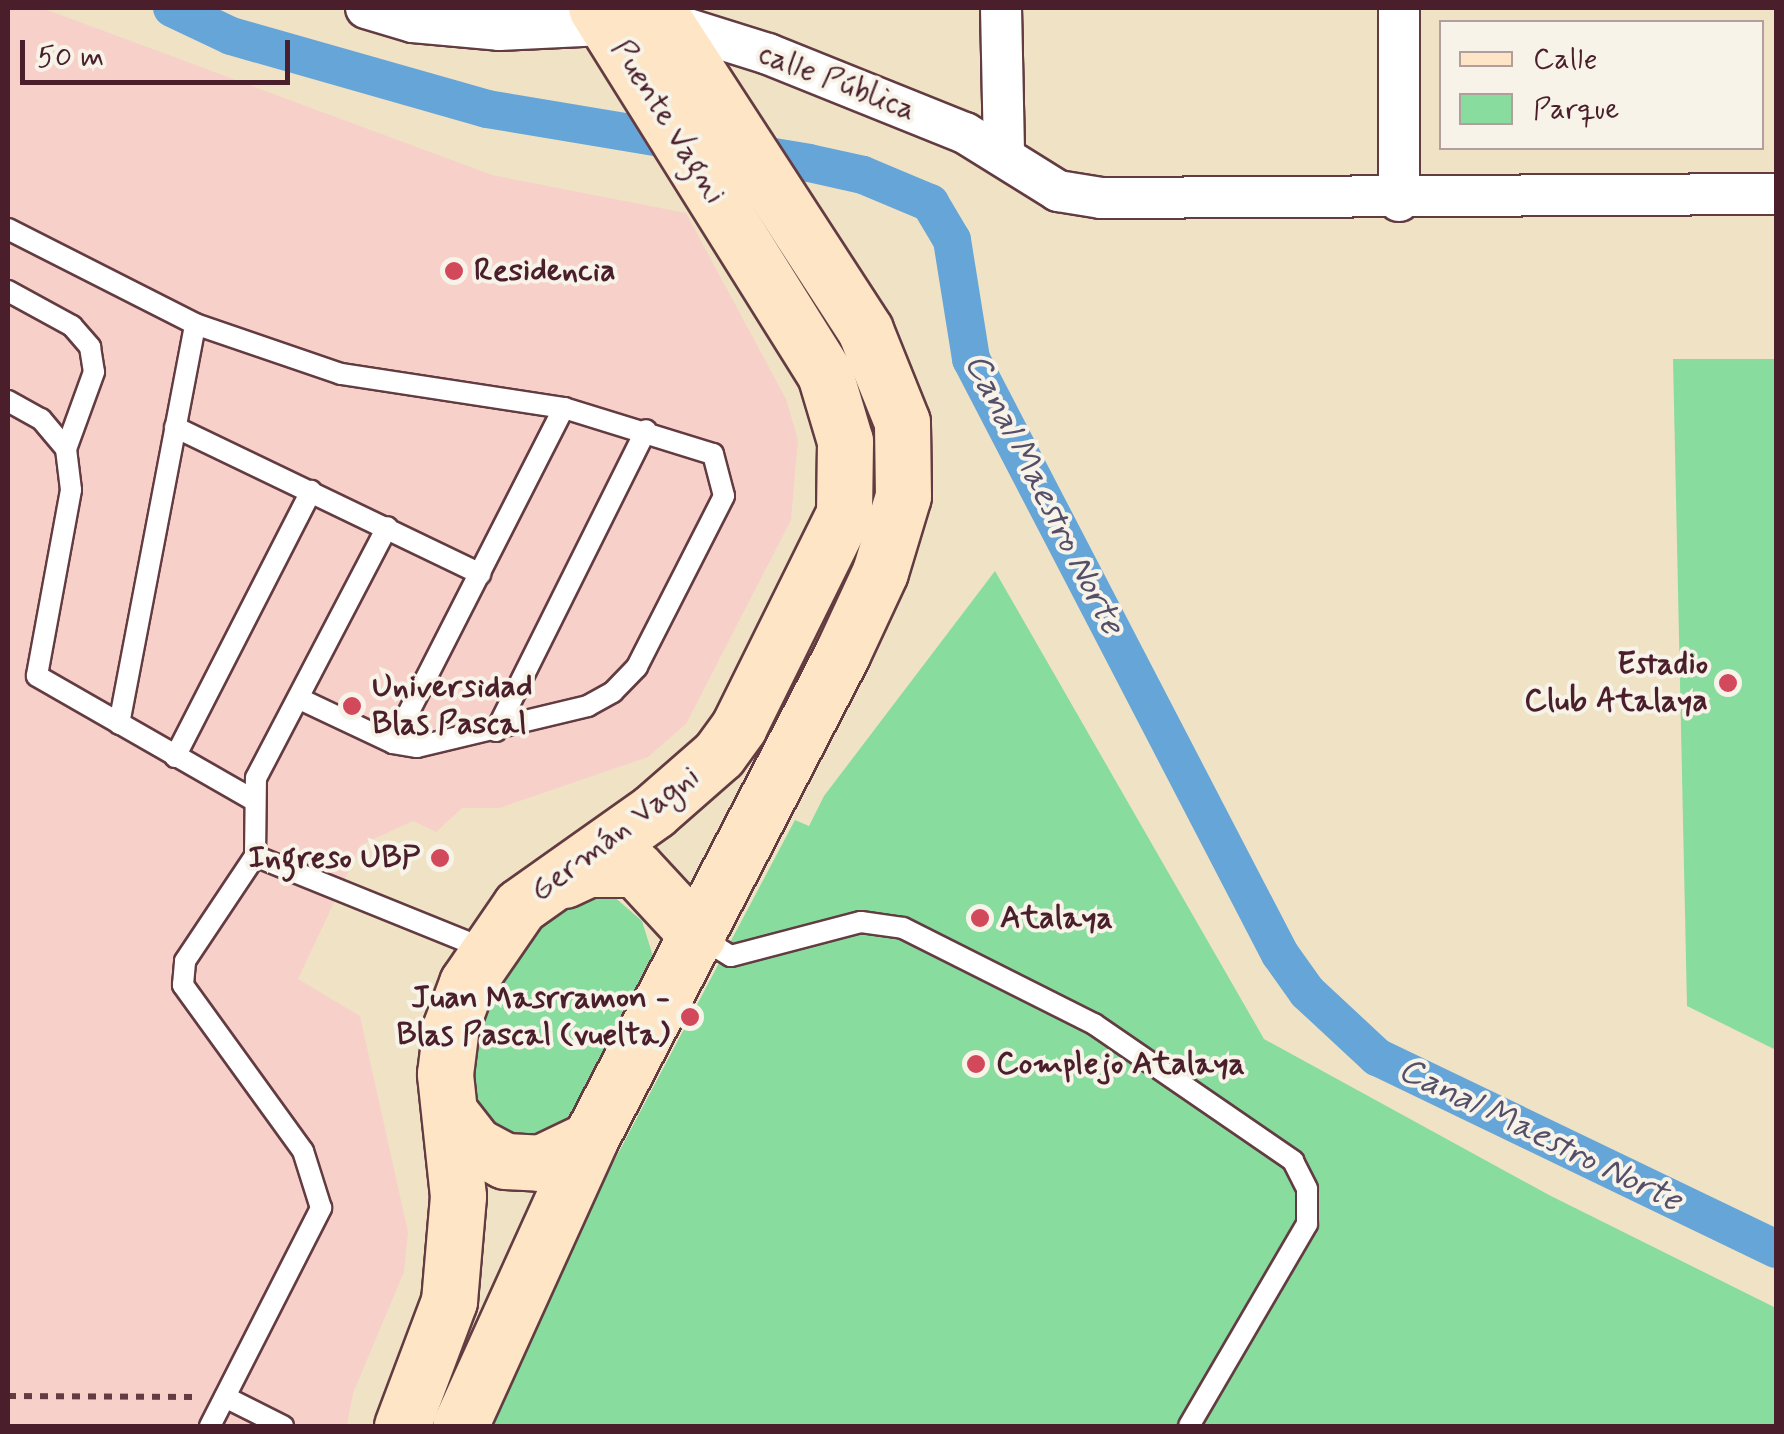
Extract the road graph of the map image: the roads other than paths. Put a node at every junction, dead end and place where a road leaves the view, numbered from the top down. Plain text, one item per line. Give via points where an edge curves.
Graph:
1 (366, 8) edge
2 (1000, 8) edge
3 (1398, 8) edge
4 (631, 16) edge
5 (1004, 152) junction
6 (1776, 194) edge
7 (1399, 201) junction
8 (728, 217) joint
9 (8, 229) edge
10 (8, 291) edge
11 (194, 324) junction
12 (8, 401) edge
13 (564, 408) junction
14 (176, 427) junction
15 (646, 430) junction
16 (66, 449) junction
17 (311, 491) junction
18 (386, 527) junction
19 (480, 574) junction
20 (298, 698) junction
21 (119, 724) junction
22 (496, 731) junction
23 (393, 744) junction
24 (176, 757) junction
25 (252, 800) junction
26 (255, 856) junction
27 (551, 885) junction
28 (698, 936) junction
29 (484, 948) junction
30 (454, 1118) junction
31 (590, 1138) junction
32 (225, 1397) junction
33 (210, 1426) edge
34 (283, 1426) edge
35 (402, 1426) edge
36 (460, 1426) edge
37 (1189, 1426) edge

1 - 4 street, calle Pública via 413,22 498,30
2 - 5 street
3 - 7 street
4 - 5 street, calle Pública via 768,54
4 - 8 main road, Puente Vagni via 654,104
4 - 28 main road, Puente Vagni via 710,92 890,383 902,422 897,528 858,621
5 - 7 street, calle Pública via 1058,191 1101,198
6 - 7 street, calle Pública
8 - 27 main road, Germán Vagni via 807,339 838,405 846,441 844,514 719,754
9 - 11 lane
10 - 16 lane via 72,326 90,347 94,372
11 - 13 lane via 341,374
11 - 14 lane
12 - 16 lane via 41,419
13 - 15 lane
13 - 19 lane
14 - 17 lane
14 - 21 lane
15 - 22 lane
15 - 22 lane via 713,454 724,496 638,667 588,706
16 - 21 lane via 70,490 37,676
17 - 18 lane
17 - 24 lane
18 - 19 lane
18 - 20 lane
19 - 23 lane
20 - 23 lane
20 - 25 lane
21 - 24 lane
22 - 23 lane via 448,744
24 - 25 lane
25 - 26 lane
26 - 29 lane
26 - 32 lane via 190,951 183,985 303,1151 322,1208
27 - 28 main road via 588,869 636,869
27 - 29 main road, Germán Vagni via 520,906
28 - 31 main road
28 - 37 lane via 731,956 861,922 903,928 1094,1024 1294,1162 1307,1188 1307,1224
29 - 30 main road, Germán Vagni via 450,1026 445,1074
30 - 31 main road via 475,1145 505,1162 540,1163
30 - 35 main road, Germán Vagni via 457,1250 450,1301
31 - 36 main road
32 - 33 lane
32 - 34 lane

